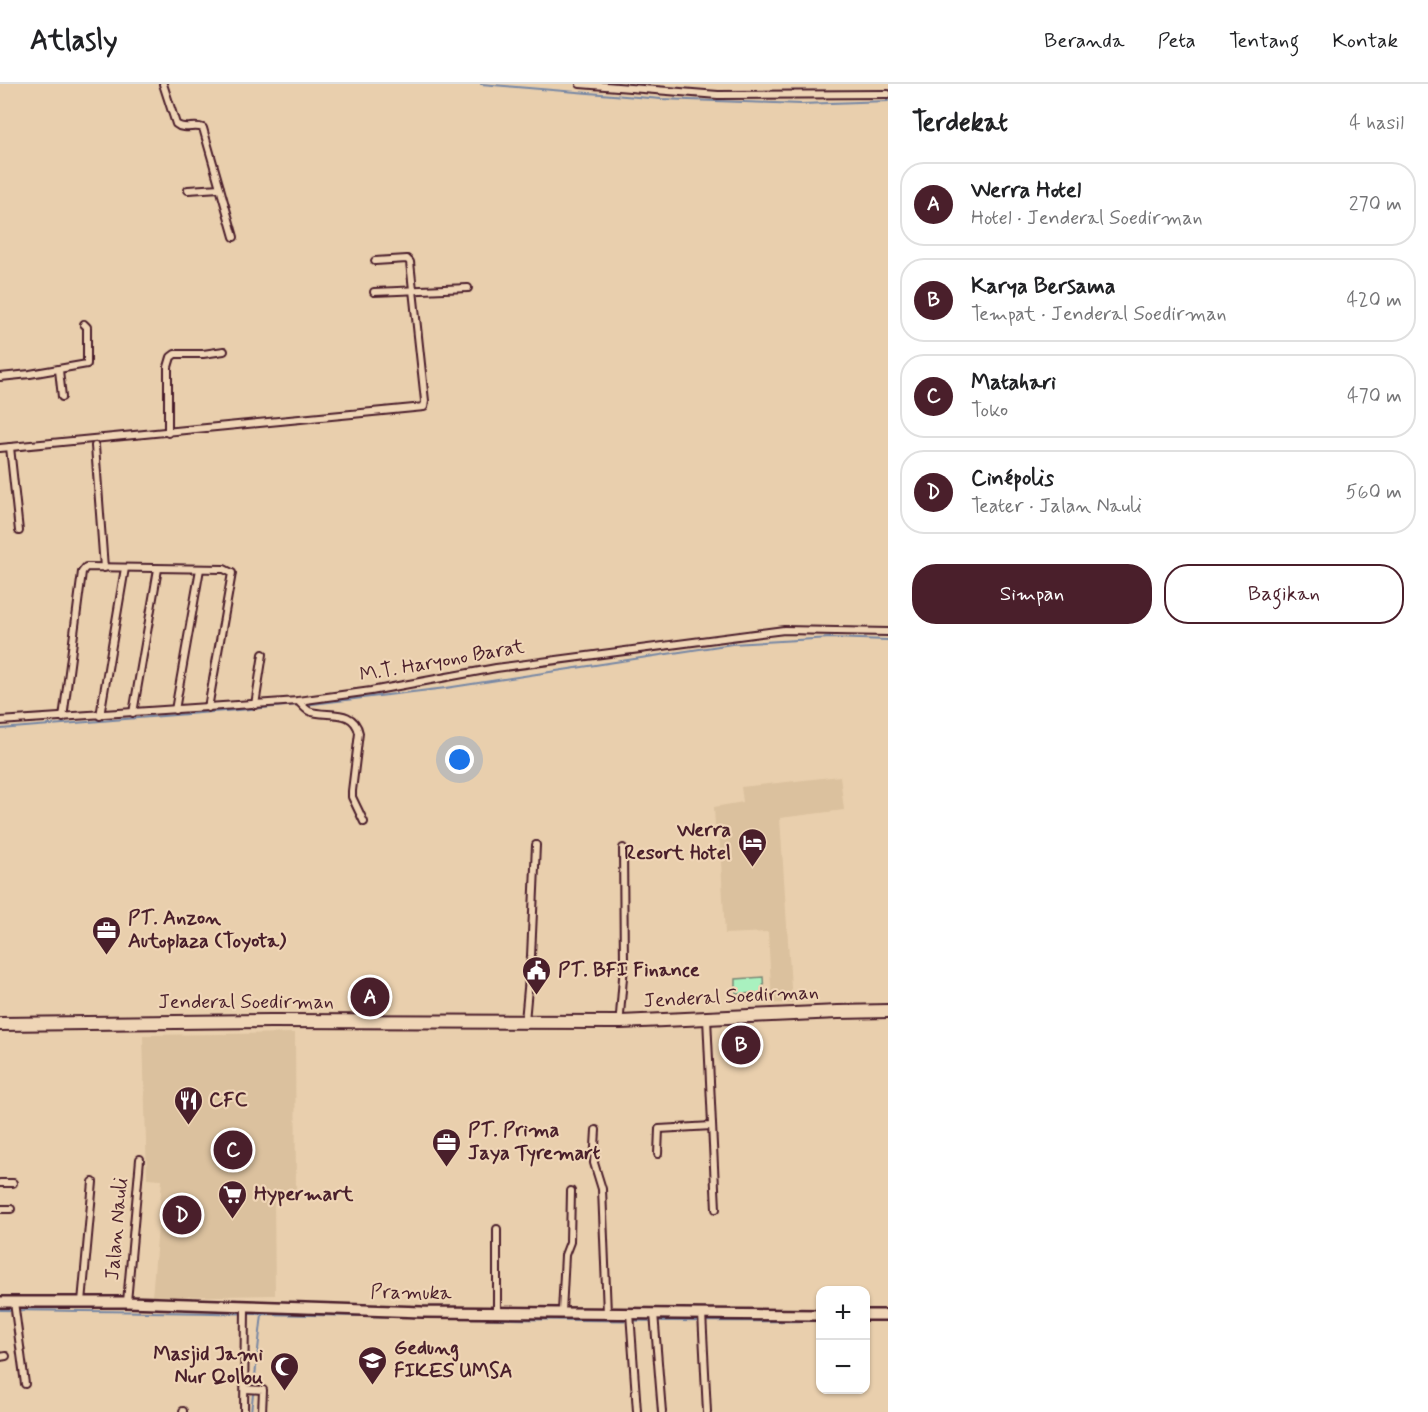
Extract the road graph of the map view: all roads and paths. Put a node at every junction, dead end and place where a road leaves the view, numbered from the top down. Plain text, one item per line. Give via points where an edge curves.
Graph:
1 (163, 84) edge
2 (580, 84) edge
3 (888, 94) edge
4 (220, 188) junction
5 (188, 190) dead end
6 (234, 237) dead end
7 (375, 261) dead end
8 (468, 288) dead end
9 (412, 291) junction
10 (374, 292) dead end
11 (84, 324) dead end
12 (224, 351) dead end
13 (58, 370) junction
14 (0, 377) edge
15 (62, 397) dead end
16 (168, 433) junction
17 (95, 446) dead end
18 (10, 447) junction
19 (0, 448) edge
20 (19, 531) dead end
21 (104, 568) junction
22 (124, 568) junction
23 (158, 569) junction
24 (200, 569) junction
25 (888, 632) edge
26 (263, 654) dead end
27 (298, 701) junction
28 (255, 705) junction
29 (208, 708) junction
30 (175, 710) junction
31 (133, 713) junction
32 (100, 716) junction
33 (63, 718) junction
34 (0, 722) edge
35 (364, 822) dead end
36 (536, 845) dead end
37 (623, 848) dead end
38 (888, 1005) edge
39 (888, 1011) edge
40 (620, 1015) junction
41 (0, 1017) edge
42 (271, 1018) junction
43 (526, 1018) junction
44 (706, 1018) junction
45 (0, 1024) edge
46 (712, 1126) junction
47 (596, 1130) dead end
48 (658, 1154) dead end
49 (140, 1159) dead end
50 (93, 1182) dead end
51 (0, 1183) edge
52 (13, 1183) dead end
53 (571, 1191) dead end
54 (0, 1209) edge
55 (11, 1209) dead end
56 (716, 1209) dead end
57 (497, 1229) dead end
58 (0, 1302) edge
59 (82, 1302) junction
60 (127, 1302) junction
61 (15, 1305) junction
62 (245, 1312) junction
63 (497, 1312) junction
64 (562, 1312) junction
65 (606, 1313) junction
66 (816, 1314) edge
67 (702, 1315) junction
68 (870, 1315) edge
69 (888, 1315) edge
70 (630, 1316) junction
71 (654, 1319) junction
72 (25, 1384) dead end
73 (245, 1389) junction
74 (244, 1412) edge
75 (262, 1412) edge
76 (637, 1412) edge
77 (662, 1412) edge
78 (707, 1412) edge

1 - 4 street via 177,126 203,128
2 - 3 street via 727,95
4 - 5 street
4 - 6 street
7 - 9 street via 409,260
8 - 9 street
9 - 10 street
9 - 16 street via 423,407
11 - 13 street via 88,363
12 - 16 street via 171,357
13 - 14 street
13 - 15 street
16 - 18 street
17 - 21 street
18 - 19 street
18 - 20 street
21 - 22 street
21 - 33 street via 86,567 82,572
22 - 23 street
22 - 32 street
23 - 24 street
23 - 31 street
24 - 29 street via 232,573
24 - 30 street
25 - 27 street, M.T. Haryono Barat via 771,631 496,668
26 - 28 street
27 - 28 street, M.T. Haryono Barat
27 - 35 street via 309,710 328,712 357,724 352,797
28 - 29 street, M.T. Haryono Barat
29 - 30 street, M.T. Haryono Barat
30 - 31 street, M.T. Haryono Barat
31 - 32 street, M.T. Haryono Barat
32 - 33 street, M.T. Haryono Barat
33 - 34 street, M.T. Haryono Barat
36 - 43 street
37 - 40 street via 624,965
38 - 40 highway, Jenderal Soedirman
39 - 44 highway, Jenderal Soedirman
40 - 43 highway, Jenderal Soedirman
41 - 42 highway, Jenderal Soedirman
42 - 43 highway, Jenderal Soedirman
42 - 45 highway, Jenderal Soedirman
43 - 44 highway, Jenderal Soedirman via 621,1022
44 - 46 street
46 - 48 street via 659,1129
46 - 56 street
47 - 65 street via 594,1163 602,1189
49 - 60 street, Jalan Nauli
50 - 59 street
51 - 52 street
53 - 64 street
54 - 55 street
57 - 63 street
58 - 61 street, Pramuka
59 - 60 street, Pramuka
59 - 61 street, Pramuka
60 - 62 street, Pramuka
61 - 72 street
62 - 63 street, Pramuka
62 - 73 street
63 - 64 street, Pramuka
64 - 65 street, Pramuka
65 - 70 street, Pramuka
66 - 67 street, Pramuka
67 - 71 street, Pramuka
67 - 78 street
68 - 69 street
70 - 71 street, Pramuka
70 - 76 street
71 - 77 street
73 - 74 street
73 - 75 street via 263,1390

